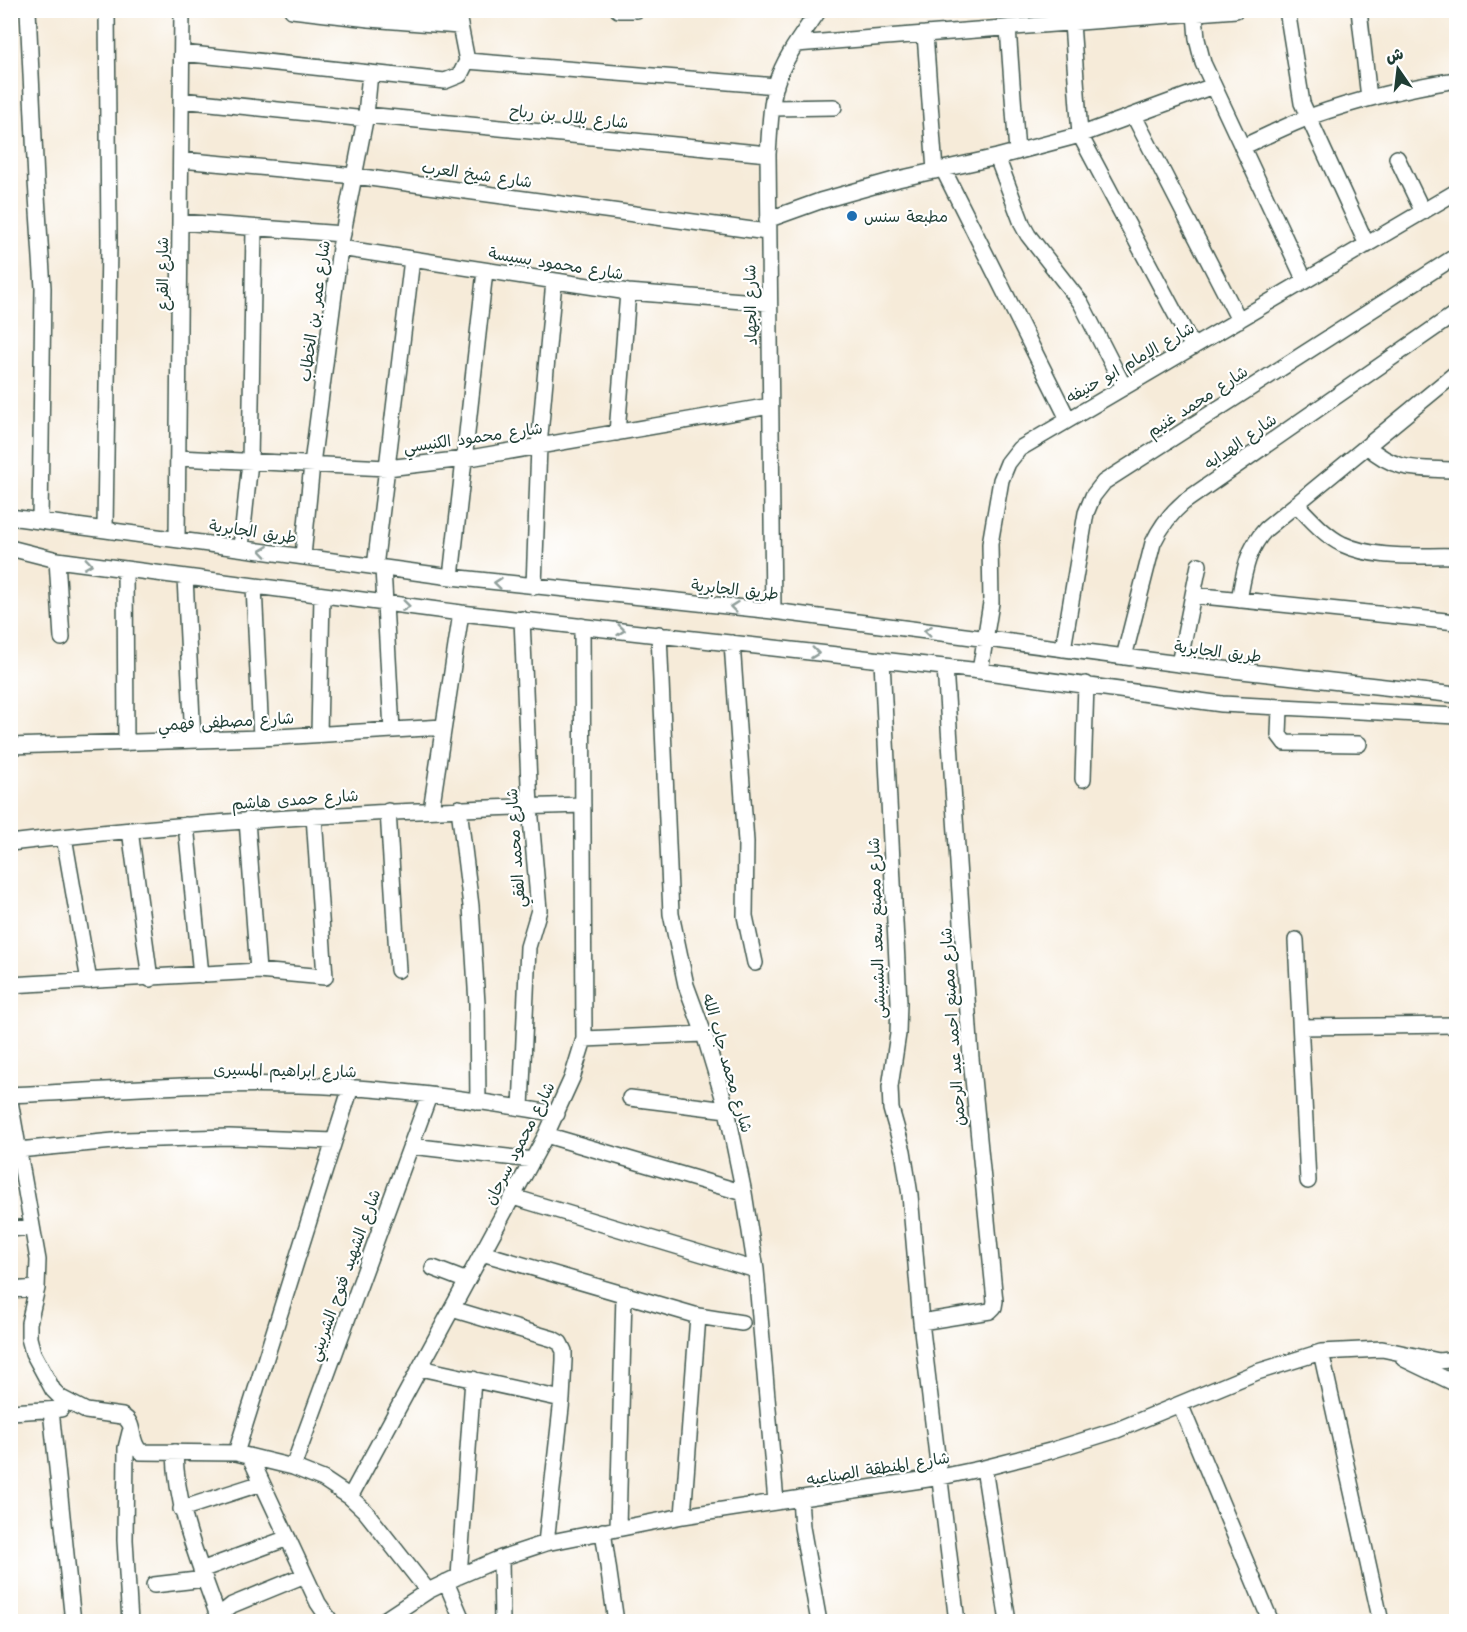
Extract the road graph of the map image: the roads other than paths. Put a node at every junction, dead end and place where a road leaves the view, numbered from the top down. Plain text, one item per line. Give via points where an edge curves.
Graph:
1 (28, 10) edge
2 (107, 10) edge
3 (182, 10) edge
4 (292, 10) edge
5 (618, 10) edge
6 (637, 10) edge
7 (797, 10) edge
8 (1236, 10) edge
9 (1287, 10) edge
10 (1359, 10) edge
11 (818, 11) edge
12 (1195, 14) junction
13 (458, 18) edge
14 (1072, 23) junction
15 (1008, 28) junction
16 (926, 34) junction
17 (796, 44) junction
18 (182, 53) junction
19 (467, 61) junction
20 (370, 73) junction
21 (1456, 80) edge
22 (776, 86) junction
23 (1213, 87) junction
24 (1368, 98) junction
25 (181, 100) junction
26 (834, 107) dead end
27 (773, 108) junction
28 (1134, 116) junction
29 (366, 117) junction
30 (1307, 118) junction
31 (1080, 135) junction
32 (1242, 147) junction
33 (1017, 152) junction
34 (768, 154) junction
35 (997, 157) junction
36 (1397, 158) dead end
37 (181, 160) junction
38 (939, 170) junction
39 (354, 176) junction
40 (1456, 192) edge
41 (1423, 212) junction
42 (180, 222) junction
43 (767, 226) junction
44 (254, 229) junction
45 (342, 241) junction
46 (1367, 244) junction
47 (1456, 256) edge
48 (412, 259) junction
49 (485, 271) junction
50 (554, 281) junction
51 (1305, 281) junction
52 (628, 292) junction
53 (768, 303) junction
54 (1456, 314) edge
55 (1239, 320) junction
56 (1192, 347) junction
57 (1456, 373) edge
58 (1124, 387) junction
59 (770, 406) junction
60 (1068, 419) junction
61 (617, 433) junction
62 (539, 446) junction
63 (1367, 446) junction
64 (178, 458) junction
65 (464, 459) junction
66 (250, 462) junction
67 (312, 464) junction
68 (387, 468) junction
69 (1456, 470) edge
70 (1296, 504) junction
71 (10, 517) edge
72 (40, 521) junction
73 (105, 529) junction
74 (177, 538) junction
75 (241, 547) junction
76 (10, 548) edge
77 (303, 556) junction
78 (1456, 556) edge
79 (57, 560) junction
80 (1199, 565) dead end
81 (379, 567) junction
82 (125, 569) junction
83 (185, 577) junction
84 (451, 578) junction
85 (254, 586) junction
86 (534, 587) junction
87 (322, 595) junction
88 (1193, 595) junction
89 (1239, 600) junction
90 (384, 603) junction
91 (773, 611) junction
92 (461, 613) junction
93 (522, 619) junction
94 (1456, 622) edge
95 (582, 626) junction
96 (659, 634) junction
97 (62, 638) dead end
98 (986, 639) junction
99 (732, 643) junction
100 (1063, 649) junction
101 (1124, 657) junction
102 (882, 661) junction
103 (1179, 664) junction
104 (945, 667) junction
105 (980, 671) junction
106 (1086, 684) junction
107 (1456, 695) edge
108 (1280, 708) junction
109 (1456, 716) edge
110 (443, 727) junction
111 (392, 730) junction
112 (319, 734) junction
113 (261, 738) junction
114 (194, 740) junction
115 (126, 743) junction
116 (1359, 744) dead end
117 (10, 746) edge
118 (1083, 779) dead end
119 (583, 805) junction
120 (530, 807) junction
121 (459, 808) junction
122 (430, 810) junction
123 (388, 811) junction
124 (314, 816) junction
125 (247, 820) junction
126 (186, 825) junction
127 (130, 830) junction
128 (64, 837) junction
129 (10, 843) edge
130 (1296, 940) dead end
131 (755, 963) dead end
132 (398, 970) dead end
133 (258, 971) junction
134 (201, 975) junction
135 (150, 979) junction
136 (88, 981) junction
137 (10, 985) edge
138 (1456, 1025) edge
139 (1300, 1027) junction
140 (704, 1034) junction
141 (584, 1039) junction
142 (351, 1087) junction
143 (10, 1095) edge
144 (429, 1096) junction
145 (630, 1098) dead end
146 (10, 1101) edge
147 (478, 1102) junction
148 (521, 1108) junction
149 (727, 1110) junction
150 (557, 1114) junction
151 (546, 1135) junction
152 (334, 1141) junction
153 (411, 1146) junction
154 (16, 1148) edge
155 (532, 1160) junction
156 (1308, 1181) dead end
157 (744, 1193) junction
158 (513, 1197) junction
159 (31, 1227) junction
160 (10, 1229) edge
161 (482, 1253) junction
162 (433, 1268) dead end
163 (756, 1270) junction
164 (467, 1281) junction
165 (38, 1288) junction
166 (10, 1290) edge
167 (624, 1294) junction
168 (452, 1309) junction
169 (698, 1316) junction
170 (921, 1322) junction
171 (742, 1323) dead end
172 (1382, 1349) junction
173 (1320, 1352) junction
174 (1456, 1359) edge
175 (420, 1368) junction
176 (473, 1379) junction
177 (1456, 1384) edge
178 (562, 1398) junction
179 (1180, 1404) junction
180 (76, 1407) junction
181 (51, 1410) junction
182 (10, 1412) edge
183 (131, 1426) junction
184 (175, 1452) junction
185 (243, 1455) junction
186 (292, 1467) junction
187 (984, 1468) junction
188 (941, 1478) junction
189 (262, 1483) junction
190 (350, 1497) junction
191 (800, 1498) junction
192 (776, 1502) junction
193 (181, 1509) junction
194 (683, 1516) junction
195 (611, 1529) junction
196 (288, 1538) junction
197 (546, 1543) junction
198 (501, 1558) junction
199 (203, 1574) junction
200 (305, 1575) junction
201 (452, 1579) junction
202 (154, 1585) dead end
203 (428, 1591) junction
204 (218, 1620) edge
205 (73, 1622) edge
206 (130, 1622) edge
207 (331, 1622) edge
208 (381, 1622) edge
209 (463, 1622) edge
210 (502, 1622) edge
211 (616, 1622) edge
212 (819, 1622) edge
213 (957, 1622) edge
214 (1008, 1622) edge
215 (1271, 1622) edge
216 (1381, 1622) edge

1 - 72 street via 44,288
2 - 73 street
3 - 18 street, شارع القرع
4 - 13 street via 369,19
5 - 6 street
7 - 11 street
8 - 12 street
9 - 30 street via 1298,88
10 - 24 street
11 - 17 street, شارع الجهاد
12 - 14 street
12 - 23 street via 1197,39
13 - 19 street
14 - 15 street
14 - 31 street
15 - 16 street
15 - 33 street
16 - 17 street
16 - 38 street
17 - 22 street, شارع الجهاد
18 - 20 street
18 - 25 street, شارع القرع
19 - 20 street via 460,75 445,81
19 - 22 street
20 - 29 street, شارع عمر بن الخطاب
21 - 24 street
22 - 27 street, شارع الجهاد
23 - 28 street
23 - 32 street
24 - 30 street
25 - 29 street, شارع بلال بن رباح
25 - 37 street, شارع القرع
26 - 27 street
27 - 34 street, شارع الجهاد
28 - 31 street
28 - 55 street
29 - 34 street, شارع بلال بن رباح
29 - 39 street, شارع عمر بن الخطاب
30 - 32 street
30 - 46 street
31 - 33 street
31 - 56 street
32 - 51 street
33 - 35 street
34 - 43 street, شارع الجهاد
35 - 38 street
35 - 58 street via 1023,226 1081,303
36 - 41 street
37 - 39 street, شارع شيخ العرب
37 - 42 street, شارع القرع
38 - 43 street via 856,190
38 - 60 street
39 - 43 street, شارع شيخ العرب
39 - 45 street, شارع عمر بن الخطاب
40 - 41 street, شارع الإمام ابو حنيفه
41 - 46 street, شارع الإمام ابو حنيفه
42 - 44 street, شارع محمود بسيسة
42 - 64 street, شارع القرع
43 - 53 street, شارع الجهاد
44 - 45 street, شارع محمود بسيسة
44 - 66 street
45 - 48 street, شارع محمود بسيسة
45 - 67 street, شارع عمر بن الخطاب
46 - 51 street, شارع الإمام ابو حنيفه
47 - 100 street, شارع محمد غنيم via 1104,482 1086,513
48 - 49 street, شارع محمود بسيسة
48 - 68 street
49 - 50 street, شارع محمود بسيسة
49 - 65 street
50 - 52 street, شارع محمود بسيسة
50 - 62 street
51 - 55 street, شارع الإمام ابو حنيفه
52 - 53 street, شارع محمود بسيسة
52 - 61 street
53 - 59 street, شارع الجهاد
54 - 101 street, شارع الهدايه via 1171,513 1153,543
55 - 56 street, شارع الإمام ابو حنيفه
56 - 58 street, شارع الإمام ابو حنيفه
57 - 63 street
58 - 60 street, شارع الإمام ابو حنيفه
59 - 61 street, شارع محمود الكنيسي
59 - 91 street, شارع الجهاد
60 - 98 street, شارع الإمام ابو حنيفه via 1019,449 1001,480 990,544 991,603
61 - 62 street, شارع محمود الكنيسي
62 - 65 street, شارع محمود الكنيسي
62 - 86 street
63 - 69 street via 1392,464
63 - 70 street
64 - 66 street, شارع محمود الكنيسي
64 - 74 street, شارع القرع
65 - 68 street, شارع محمود الكنيسي
65 - 84 street
66 - 67 street, شارع محمود الكنيسي
66 - 75 street
67 - 68 street, شارع محمود الكنيسي
67 - 77 street, شارع عمر بن الخطاب
68 - 81 street
70 - 78 street via 1320,529 1364,552
70 - 89 street via 1257,538 1246,562
71 - 72 street, طريق الجابرية
72 - 73 street, طريق الجابرية
73 - 74 street, طريق الجابرية
74 - 75 street, طريق الجابرية
77 -> 75 street, طريق الجابرية
76 - 79 street
77 - 81 street, طريق الجابرية
79 -> 82 street
79 - 97 street
80 - 88 street
81 - 84 street, طريق الجابرية
81 - 90 street
82 - 83 street
82 - 115 street
83 - 85 street
83 - 114 street
86 -> 84 street, طريق الجابرية
85 - 87 street
85 - 113 street
91 -> 86 street, طريق الجابرية
87 - 90 street
87 - 112 street
88 - 89 street
88 - 103 street
89 - 94 street
90 -> 92 street
90 - 111 street
98 -> 91 street, طريق الجابرية
92 - 93 street
92 - 110 street
93 - 95 street
93 - 120 street, شارع محمد الفقي
95 -> 96 street
95 - 119 street, شارع محمود سرحان
96 - 99 street
96 - 140 street, شارع محمد جاب الله via 672,914 686,985
98 - 100 street, طريق الجابرية
98 - 105 street, شارع الإمام ابو حنيفه
99 -> 102 street
99 - 131 street via 746,842 745,916
100 - 101 street, طريق الجابرية
101 - 103 street, طريق الجابرية
102 - 104 street
102 - 170 street, شارع مصنع سعد البشبيشى via 899,1002 891,1109 910,1195
103 - 107 street, طريق الجابرية
104 - 105 street
104 - 170 street, شارع مصنع احمد عبد الرحمن via 971,1058 995,1301 990,1311
105 - 106 street
106 - 108 street via 1222,704
106 - 118 street
108 - 109 street
108 - 116 street via 1279,735 1285,743
110 - 111 street, شارع مصطفى فهمي
110 - 122 street
111 - 112 street, شارع مصطفى فهمي
112 - 113 street, شارع مصطفى فهمي
113 - 114 street, شارع مصطفى فهمي
114 - 115 street, شارع مصطفى فهمي
115 - 117 street, شارع مصطفى فهمي
119 - 120 street, شارع حمدى هاشم
119 - 141 street, شارع محمود سرحان
120 - 121 street, شارع حمدى هاشم
120 - 148 street, شارع محمد الفقي via 539,910 528,947
121 - 122 street, شارع حمدى هاشم
121 - 147 street via 477,993
122 - 123 street, شارع حمدى هاشم
123 - 124 street, شارع حمدى هاشم
123 - 132 street
124 - 125 street, شارع حمدى هاشم
124 - 133 street via 325,977
125 - 126 street, شارع حمدى هاشم
125 - 133 street
126 - 127 street, شارع حمدى هاشم
126 - 134 street
127 - 128 street, شارع حمدى هاشم
127 - 135 street
128 - 129 street, شارع حمدى هاشم
128 - 136 street
130 - 139 street
133 - 134 street
134 - 135 street
135 - 136 street
136 - 137 street
138 - 139 street
139 - 156 street
140 - 141 street
140 - 149 street, شارع محمد جاب الله
141 - 150 street, شارع محمود سرحان
142 - 143 street, شارع ابراهيم المسيرى via 245,1084
142 - 144 street, شارع ابراهيم المسيرى
142 - 152 street
144 - 147 street, شارع ابراهيم المسيرى
144 - 153 street, شارع الشهيد فتوح الشربيني
145 - 149 street
146 - 154 street
147 - 148 street, شارع ابراهيم المسيرى
148 - 150 street, شارع ابراهيم المسيرى
149 - 157 street, شارع محمد جاب الله
150 - 151 street, شارع محمود سرحان
151 - 155 street, شارع محمود سرحان
151 - 157 street
152 - 154 street via 229,1137
152 - 185 street
153 - 155 street
153 - 186 street, شارع الشهيد فتوح الشربيني
154 - 159 street
155 - 158 street, شارع محمود سرحان
157 - 163 street, شارع محمد جاب الله
158 - 161 street, شارع محمود سرحان
158 - 163 street
159 - 160 street
159 - 165 street via 38,1260
161 - 164 street, شارع محمود سرحان
161 - 167 street
162 - 164 street
163 - 192 street, شارع محمد جاب الله
164 - 168 street, شارع محمود سرحان
165 - 166 street
165 - 180 street via 29,1323 33,1353 53,1390
167 - 169 street
167 - 195 street
168 - 175 street, شارع محمود سرحان
168 - 178 street via 560,1343 564,1352
169 - 171 street
169 - 194 street
170 - 188 street, شارع مصنع سعد البشبيشى
172 - 173 street, شارع المنطقة الصناعيه
172 - 174 street, شارع المنطقة الصناعيه via 1439,1361
172 - 177 street, شارع المنطقة الصناعيه
173 - 179 street, شارع المنطقة الصناعيه via 1257,1372
173 - 216 street
175 - 176 street
175 - 190 street, شارع محمود سرحان
176 - 178 street
176 - 201 street
178 - 197 street
179 - 187 street, شارع المنطقة الصناعيه via 1117,1430
179 - 215 street
180 - 181 street
180 - 183 street via 128,1418
181 - 182 street
181 - 205 street
183 - 184 street via 136,1448 141,1452
183 - 206 street via 126,1448 125,1540
184 - 185 street
184 - 193 street
185 - 186 street
185 - 189 street
186 - 190 street via 323,1479
187 - 188 street, شارع المنطقة الصناعيه
187 - 214 street
188 - 191 street, شارع المنطقة الصناعيه
188 - 213 street, شارع مصنع سعد البشبيشى
189 - 193 street
189 - 196 street
190 - 203 street
191 - 192 street, شارع المنطقة الصناعيه
191 - 212 street
192 - 194 street, شارع المنطقة الصناعيه
193 - 199 street
194 - 195 street, شارع المنطقة الصناعيه
195 - 197 street, شارع المنطقة الصناعيه
195 - 211 street
196 - 199 street
196 - 200 street
197 - 198 street, شارع المنطقة الصناعيه
198 - 201 street, شارع المنطقة الصناعيه
198 - 210 street
199 - 202 street
199 - 204 street
200 - 204 street via 226,1608
200 - 207 street
201 - 203 street, شارع المنطقة الصناعيه
201 - 209 street
203 - 208 street, شارع المنطقة الصناعيه

